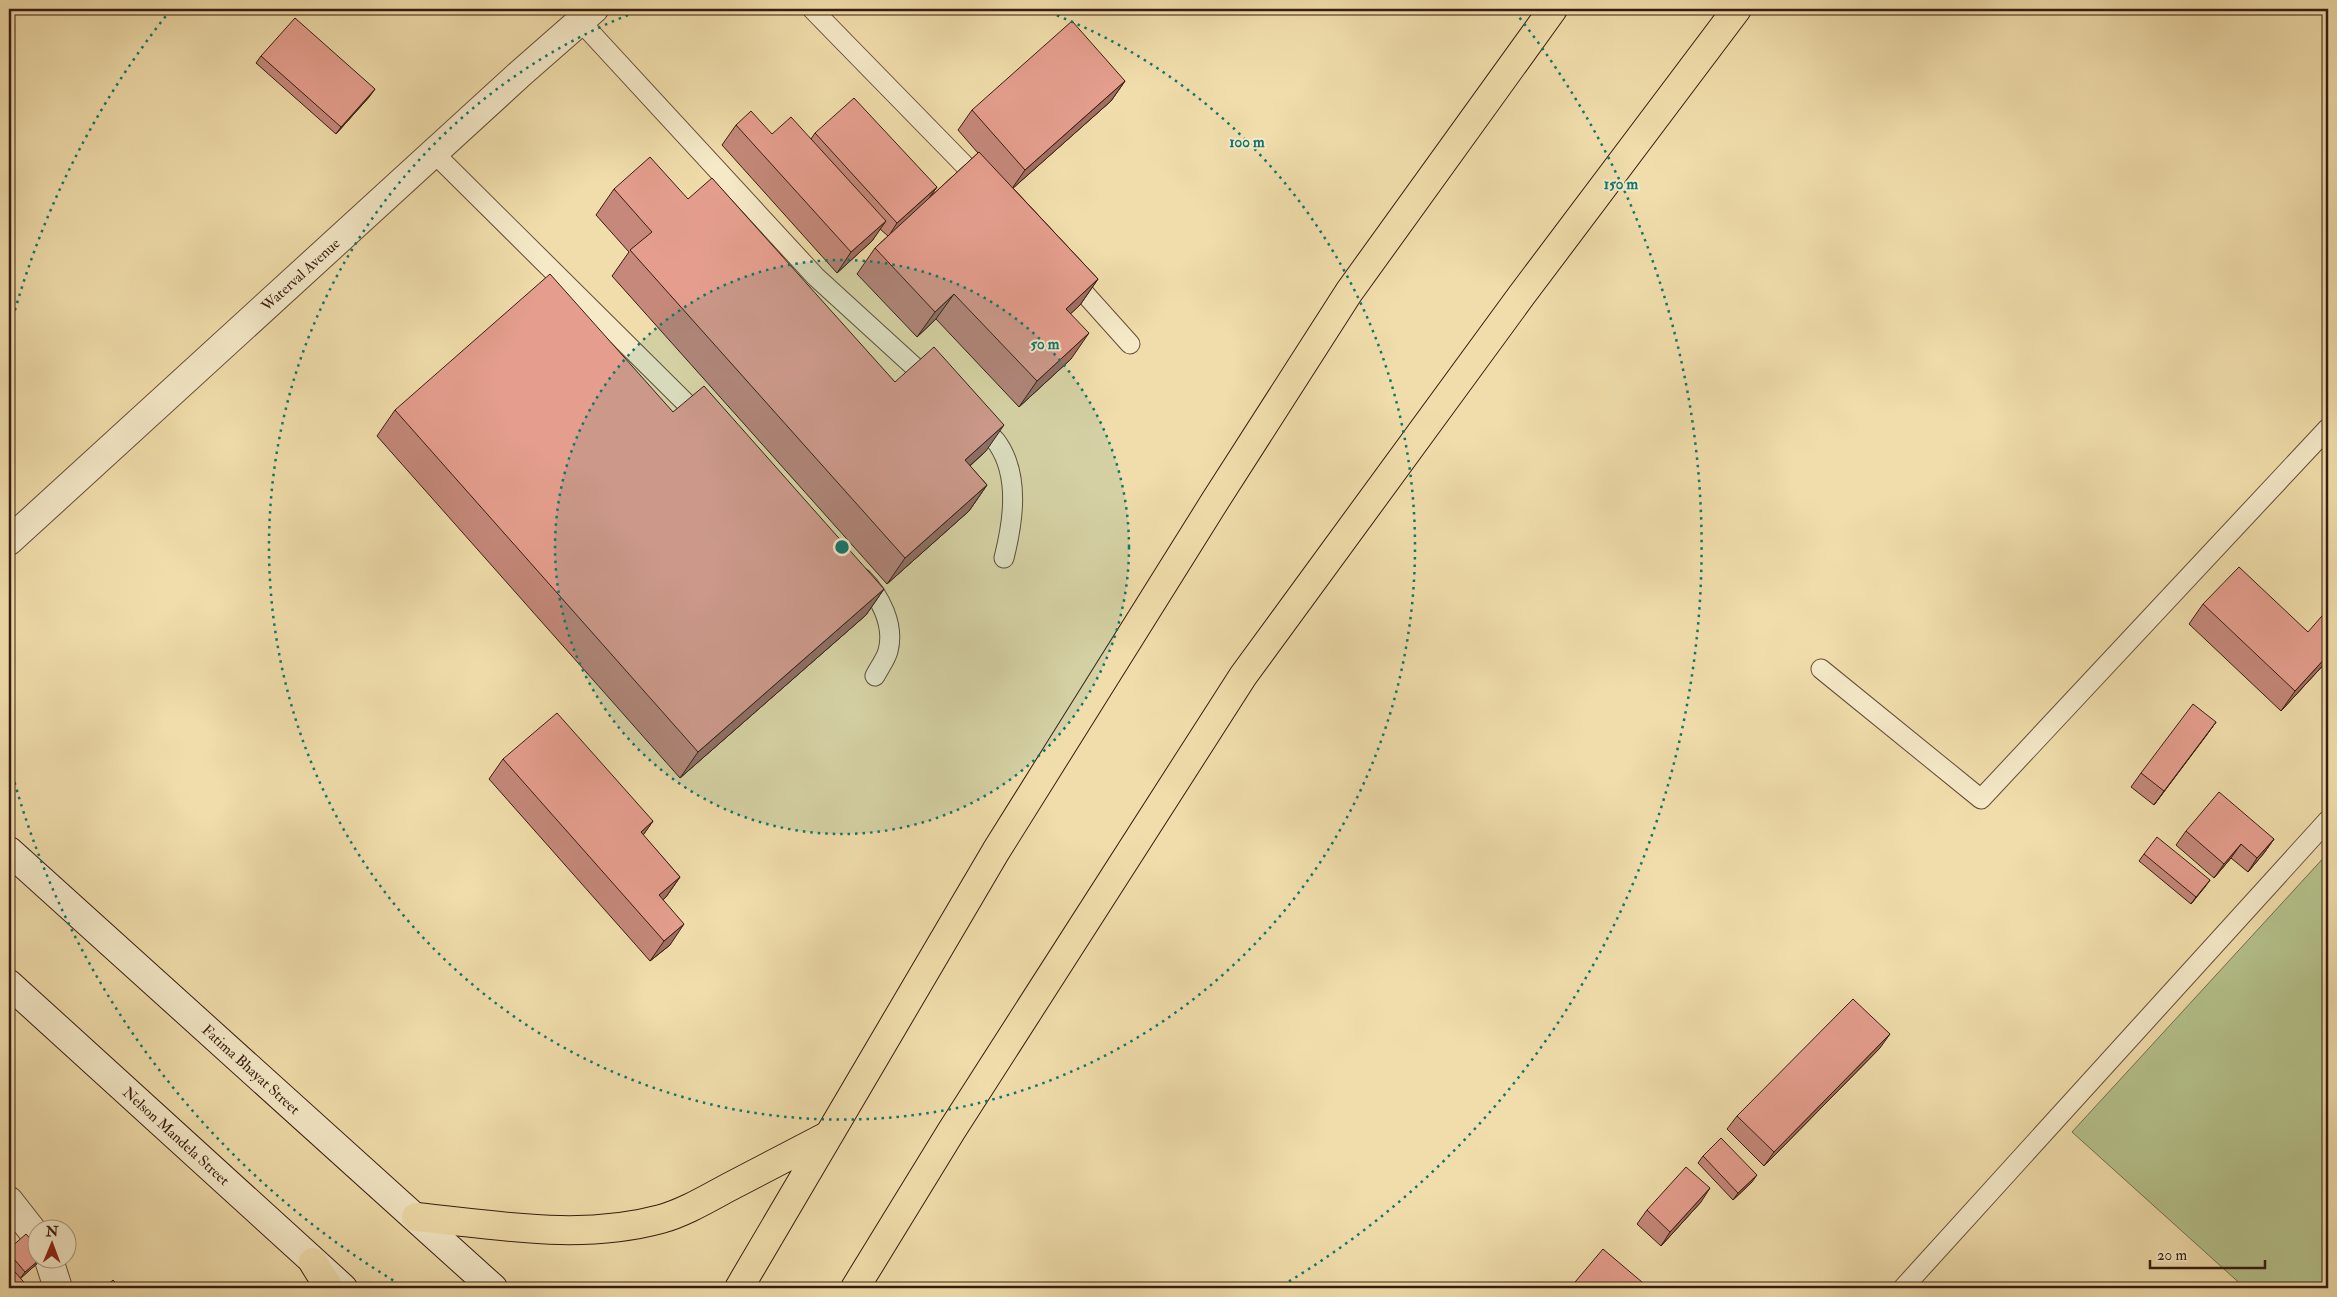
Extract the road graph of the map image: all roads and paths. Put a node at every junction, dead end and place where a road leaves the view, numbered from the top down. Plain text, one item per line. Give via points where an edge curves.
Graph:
1 (812, 9) edge
2 (1553, 9) edge
3 (1737, 9) edge
4 (587, 15) edge
5 (434, 153) junction
6 (996, 197) edge
7 (1056, 263) edge
8 (1130, 344) dead end
9 (947, 396) edge
10 (962, 410) edge
11 (2328, 428) edge
12 (712, 430) edge
13 (9, 541) edge
14 (1004, 558) dead end
15 (852, 569) edge
16 (1821, 669) dead end
17 (875, 676) dead end
18 (2328, 820) edge
19 (9, 852) edge
20 (9, 984) edge
21 (827, 1136) junction
22 (9, 1201) edge
23 (416, 1217) junction
24 (28, 1225) edge
25 (314, 1262) junction
26 (53, 1270) edge
27 (58, 1288) edge
28 (329, 1288) edge
29 (343, 1288) edge
30 (493, 1288) edge
31 (739, 1288) edge
32 (855, 1288) edge
33 (1903, 1288) edge

1 - 6 lane
2 - 21 main road via 1349,292 1220,492 996,850
3 - 32 main road via 1521,296 1243,676 952,1130
4 - 5 main road, Waterval Avenue
4 - 9 lane via 816,277
5 - 12 lane
5 - 13 main road, Waterval Avenue
7 - 8 lane
10 - 14 lane via 998,443 1010,469 1013,521
11 - 16 lane via 1981,798
15 - 17 lane via 874,590 885,611 890,634 888,651
18 - 33 lane
19 - 23 main road, Fatima Bhayat Street
20 - 25 main road, Nelson Mandela Street
21 - 23 main road via 707,1199 663,1218 619,1228 542,1231
21 - 31 main road
22 - 24 main road
23 - 30 main road, Fatima Bhayat Street
25 - 28 main road
25 - 29 main road, Nelson Mandela Street
26 - 27 main road

